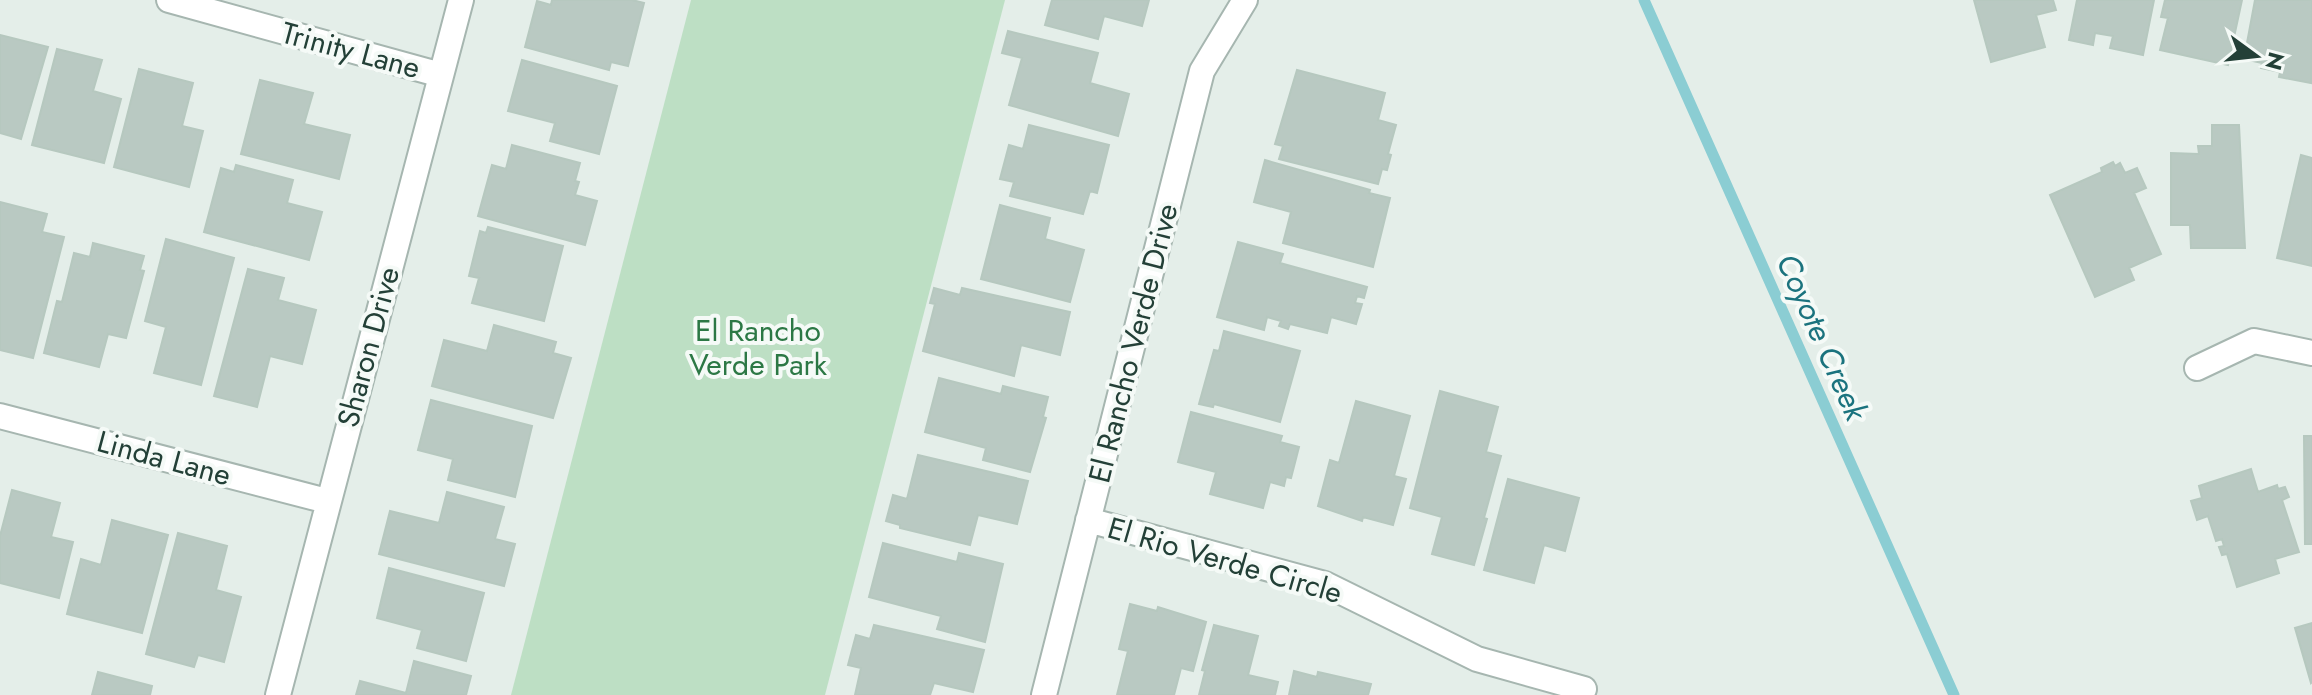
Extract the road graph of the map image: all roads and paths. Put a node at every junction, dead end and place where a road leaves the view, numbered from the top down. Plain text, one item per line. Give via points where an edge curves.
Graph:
1 (169, 0) edge
2 (461, 0) edge
3 (1245, 0) edge
4 (441, 75) junction
5 (2312, 353) edge
6 (2197, 368) dead end
7 (0, 416) edge
8 (327, 501) junction
9 (1088, 520) junction
10 (1584, 689) dead end
11 (278, 695) edge
12 (1044, 695) edge

1 - 4 street, Trinity Lane
2 - 4 street, Sharon Drive
3 - 9 street, El Rancho Verde Drive via 1202,71
4 - 8 street, Sharon Drive
5 - 6 street via 2254,341
7 - 8 street, Linda Lane
8 - 11 street, Sharon Drive
9 - 10 street, El Rio Verde Circle via 1325,584 1477,659
9 - 12 street, El Rancho Verde Drive

